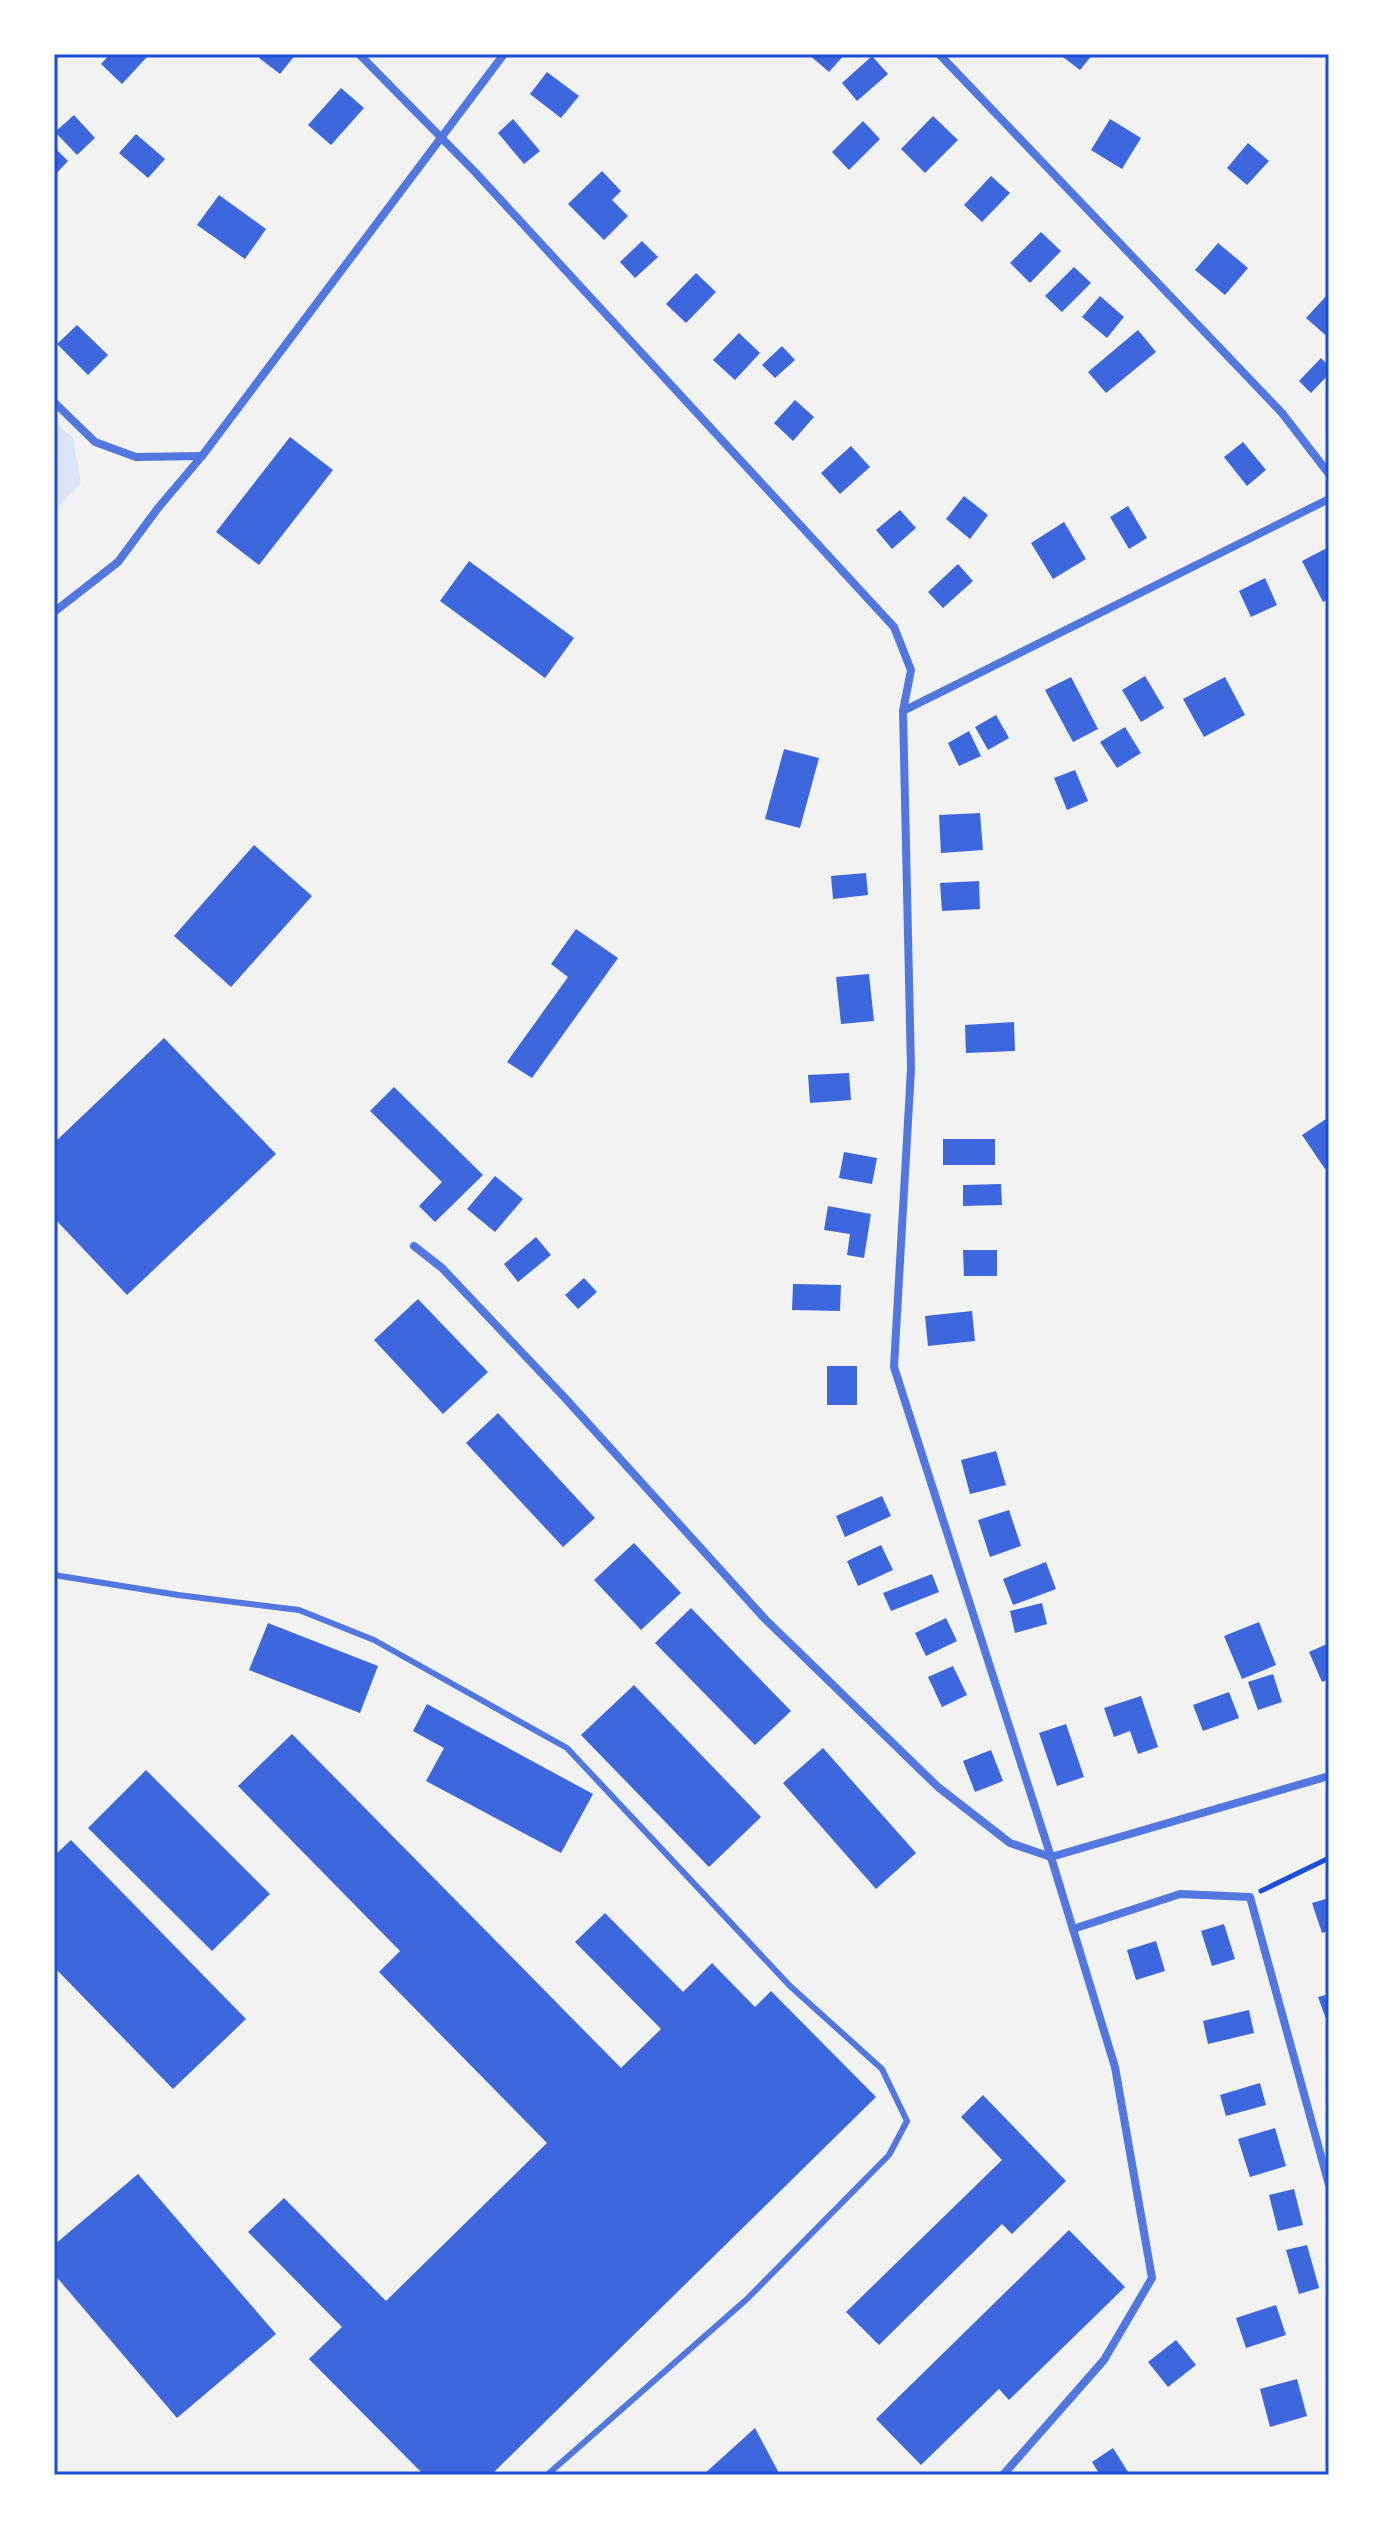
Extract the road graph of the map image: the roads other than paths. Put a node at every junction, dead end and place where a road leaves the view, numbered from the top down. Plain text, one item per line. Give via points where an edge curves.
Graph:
1 (359, 54) edge
2 (504, 54) edge
3 (939, 54) edge
4 (441, 139) junction
5 (54, 402) edge
6 (202, 456) junction
7 (1329, 474) edge
8 (1329, 499) edge
9 (54, 612) edge
10 (903, 711) junction
11 (414, 1246) dead end
12 (54, 1575) edge
13 (1329, 1776) edge
14 (1051, 1857) junction
15 (1073, 1929) junction
16 (1329, 2185) edge
17 (547, 2475) edge
18 (1003, 2475) edge

1 - 4 street
2 - 4 street
3 - 7 street via 1282,413
4 - 6 street
4 - 10 street via 894,627 911,670
5 - 6 street via 95,442 122,452 136,457
6 - 9 street via 118,562
8 - 10 street
10 - 14 street via 911,1069 894,1367
11 - 14 street via 504,1333 765,1619 938,1787 1010,1843
12 - 17 lane via 299,1610 374,1640 567,1748 790,1986 882,2069 907,2121 889,2155 747,2299
13 - 14 street
14 - 15 street
15 - 16 street via 1180,1894 1250,1897
15 - 18 street via 1115,2067 1152,2278 1104,2360

